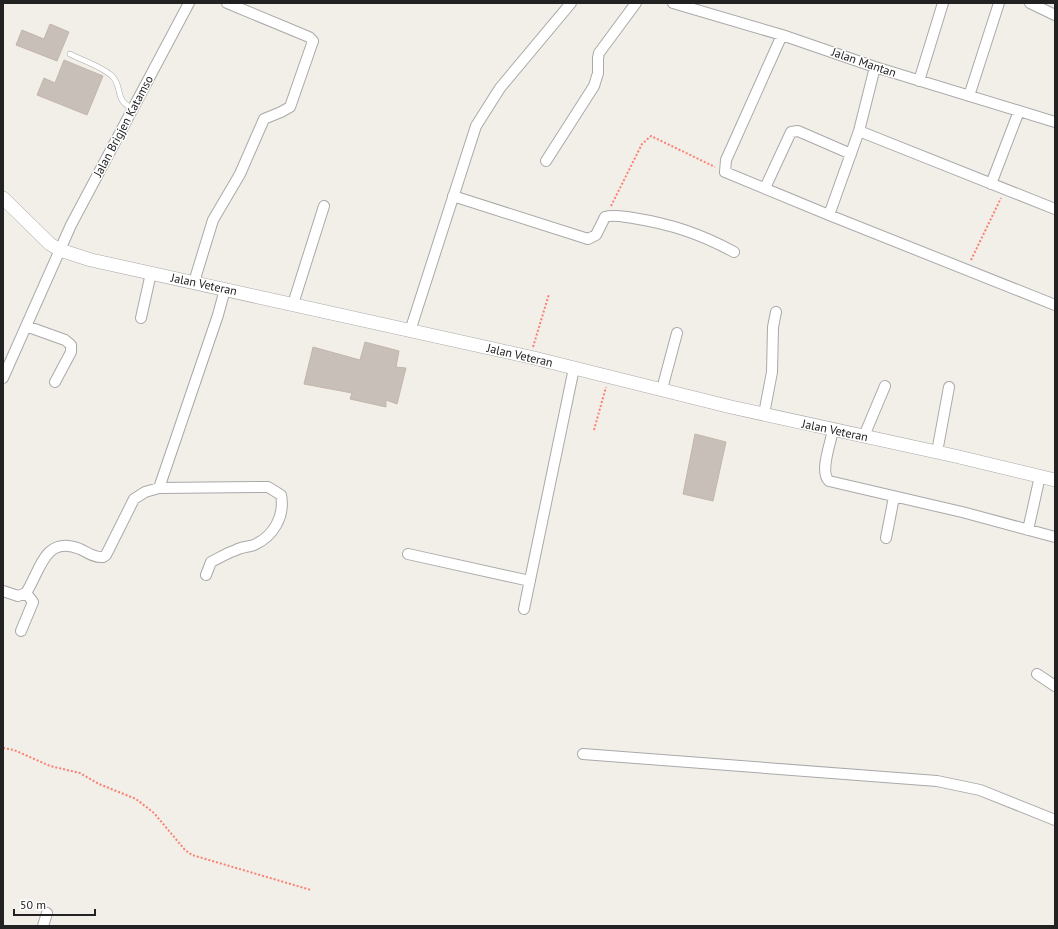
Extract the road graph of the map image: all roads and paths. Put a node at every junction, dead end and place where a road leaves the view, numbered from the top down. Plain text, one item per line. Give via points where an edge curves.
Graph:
1 (188, 3) edge
2 (227, 3) edge
3 (571, 3) edge
4 (636, 3) edge
5 (673, 3) edge
6 (943, 3) edge
7 (1000, 3) edge
8 (1030, 3) edge
9 (1055, 15) edge
10 (782, 34) junction
11 (70, 54) dead end
12 (875, 66) junction
13 (919, 80) junction
14 (969, 96) junction
15 (132, 108) junction
16 (1019, 110) junction
17 (1055, 122) edge
18 (859, 131) junction
19 (851, 154) junction
20 (546, 161) dead end
21 (725, 172) junction
22 (991, 184) junction
23 (765, 188) junction
24 (1005, 189) junction
25 (452, 196) junction
26 (3, 198) edge
27 (324, 206) dead end
28 (1055, 209) edge
29 (829, 215) junction
30 (607, 216) junction
31 (60, 250) junction
32 (734, 252) dead end
33 (966, 269) junction
34 (151, 273) junction
35 (194, 282) junction
36 (225, 289) junction
37 (549, 294) dead end
38 (293, 304) junction
39 (1055, 305) edge
40 (776, 312) dead end
41 (142, 318) dead end
42 (26, 326) junction
43 (410, 331) junction
44 (677, 334) dead end
45 (530, 357) junction
46 (574, 368) junction
47 (608, 376) junction
48 (3, 378) edge
49 (55, 382) dead end
50 (885, 386) dead end
51 (949, 387) dead end
52 (662, 389) junction
53 (764, 414) junction
54 (594, 430) dead end
55 (834, 430) junction
56 (864, 436) junction
57 (936, 452) junction
58 (1040, 476) junction
59 (1055, 480) edge
60 (159, 488) junction
61 (894, 497) junction
62 (1028, 530) junction
63 (1055, 537) edge
64 (886, 538) dead end
65 (408, 554) dead end
66 (206, 575) dead end
67 (530, 581) junction
68 (3, 591) edge
69 (26, 593) junction
70 (524, 609) dead end
71 (21, 631) dead end
72 (1037, 674) dead end
73 (1055, 686) edge
74 (3, 748) edge
75 (583, 754) dead end
76 (1055, 820) edge
77 (311, 890) dead end
78 (47, 913) dead end
79 (43, 926) edge

1 - 15 street, Jalan Brigjen Katamso
2 - 35 street via 309,37 313,41 290,106 264,119 237,179 213,220
3 - 25 street via 486,108 476,126
4 - 20 street via 599,53 598,73 594,86
5 - 10 street, Jalan Mantan
6 - 13 street
7 - 14 street
8 - 9 street
10 - 12 street, Jalan Mantan
10 - 21 street via 726,160
11 - 15 lane via 111,75 116,81 119,98
12 - 13 street, Jalan Mantan
12 - 18 street
13 - 14 street, Jalan Mantan
14 - 16 street, Jalan Mantan
15 - 31 street, Jalan Brigjen Katamso
16 - 17 street, Jalan Mantan
16 - 22 street
18 - 19 street
18 - 22 street
19 - 23 street via 798,131 792,132
19 - 29 street
21 - 23 street
21 - 30 path via 651,136 642,144
22 - 24 street
23 - 29 street
24 - 28 street
24 - 33 path
25 - 30 street via 588,239 596,235
25 - 43 street
26 - 31 street, Jalan Veteran via 41,236
27 - 38 street
29 - 33 street
30 - 32 street via 652,221 692,231
31 - 34 street, Jalan Veteran via 90,260
31 - 42 street, Jalan Brigjen Katamso
33 - 39 street
34 - 35 street, Jalan Veteran
34 - 41 street
35 - 36 street, Jalan Veteran
36 - 38 street, Jalan Veteran
36 - 60 street
37 - 45 path
38 - 43 street, Jalan Veteran
40 - 53 street via 772,372
42 - 48 street, Jalan Brigjen Katamso
42 - 49 street via 65,340 71,345 71,352
43 - 45 street, Jalan Veteran
44 - 52 street
45 - 46 street, Jalan Veteran
46 - 47 street, Jalan Veteran
46 - 67 street
47 - 52 street, Jalan Veteran
47 - 54 path
50 - 56 street
51 - 57 street
52 - 53 street, Jalan Veteran
53 - 55 street, Jalan Veteran
55 - 56 street, Jalan Veteran
55 - 61 street via 824,468 826,478 829,481
56 - 57 street, Jalan Veteran
57 - 58 street, Jalan Veteran
58 - 59 street, Jalan Veteran
58 - 62 street
60 - 66 street via 264,487 281,495 280,520 263,540 211,562
60 - 69 street via 134,499 106,555 95,557 69,545 57,546 46,556
61 - 62 street
61 - 64 street
62 - 63 street
65 - 67 street
67 - 70 street
68 - 69 street via 18,596
69 - 71 street via 33,602
72 - 73 street
74 - 77 path via 14,750 50,766 80,773 136,798 154,813 192,855
75 - 76 street via 937,780 980,790
78 - 79 street

